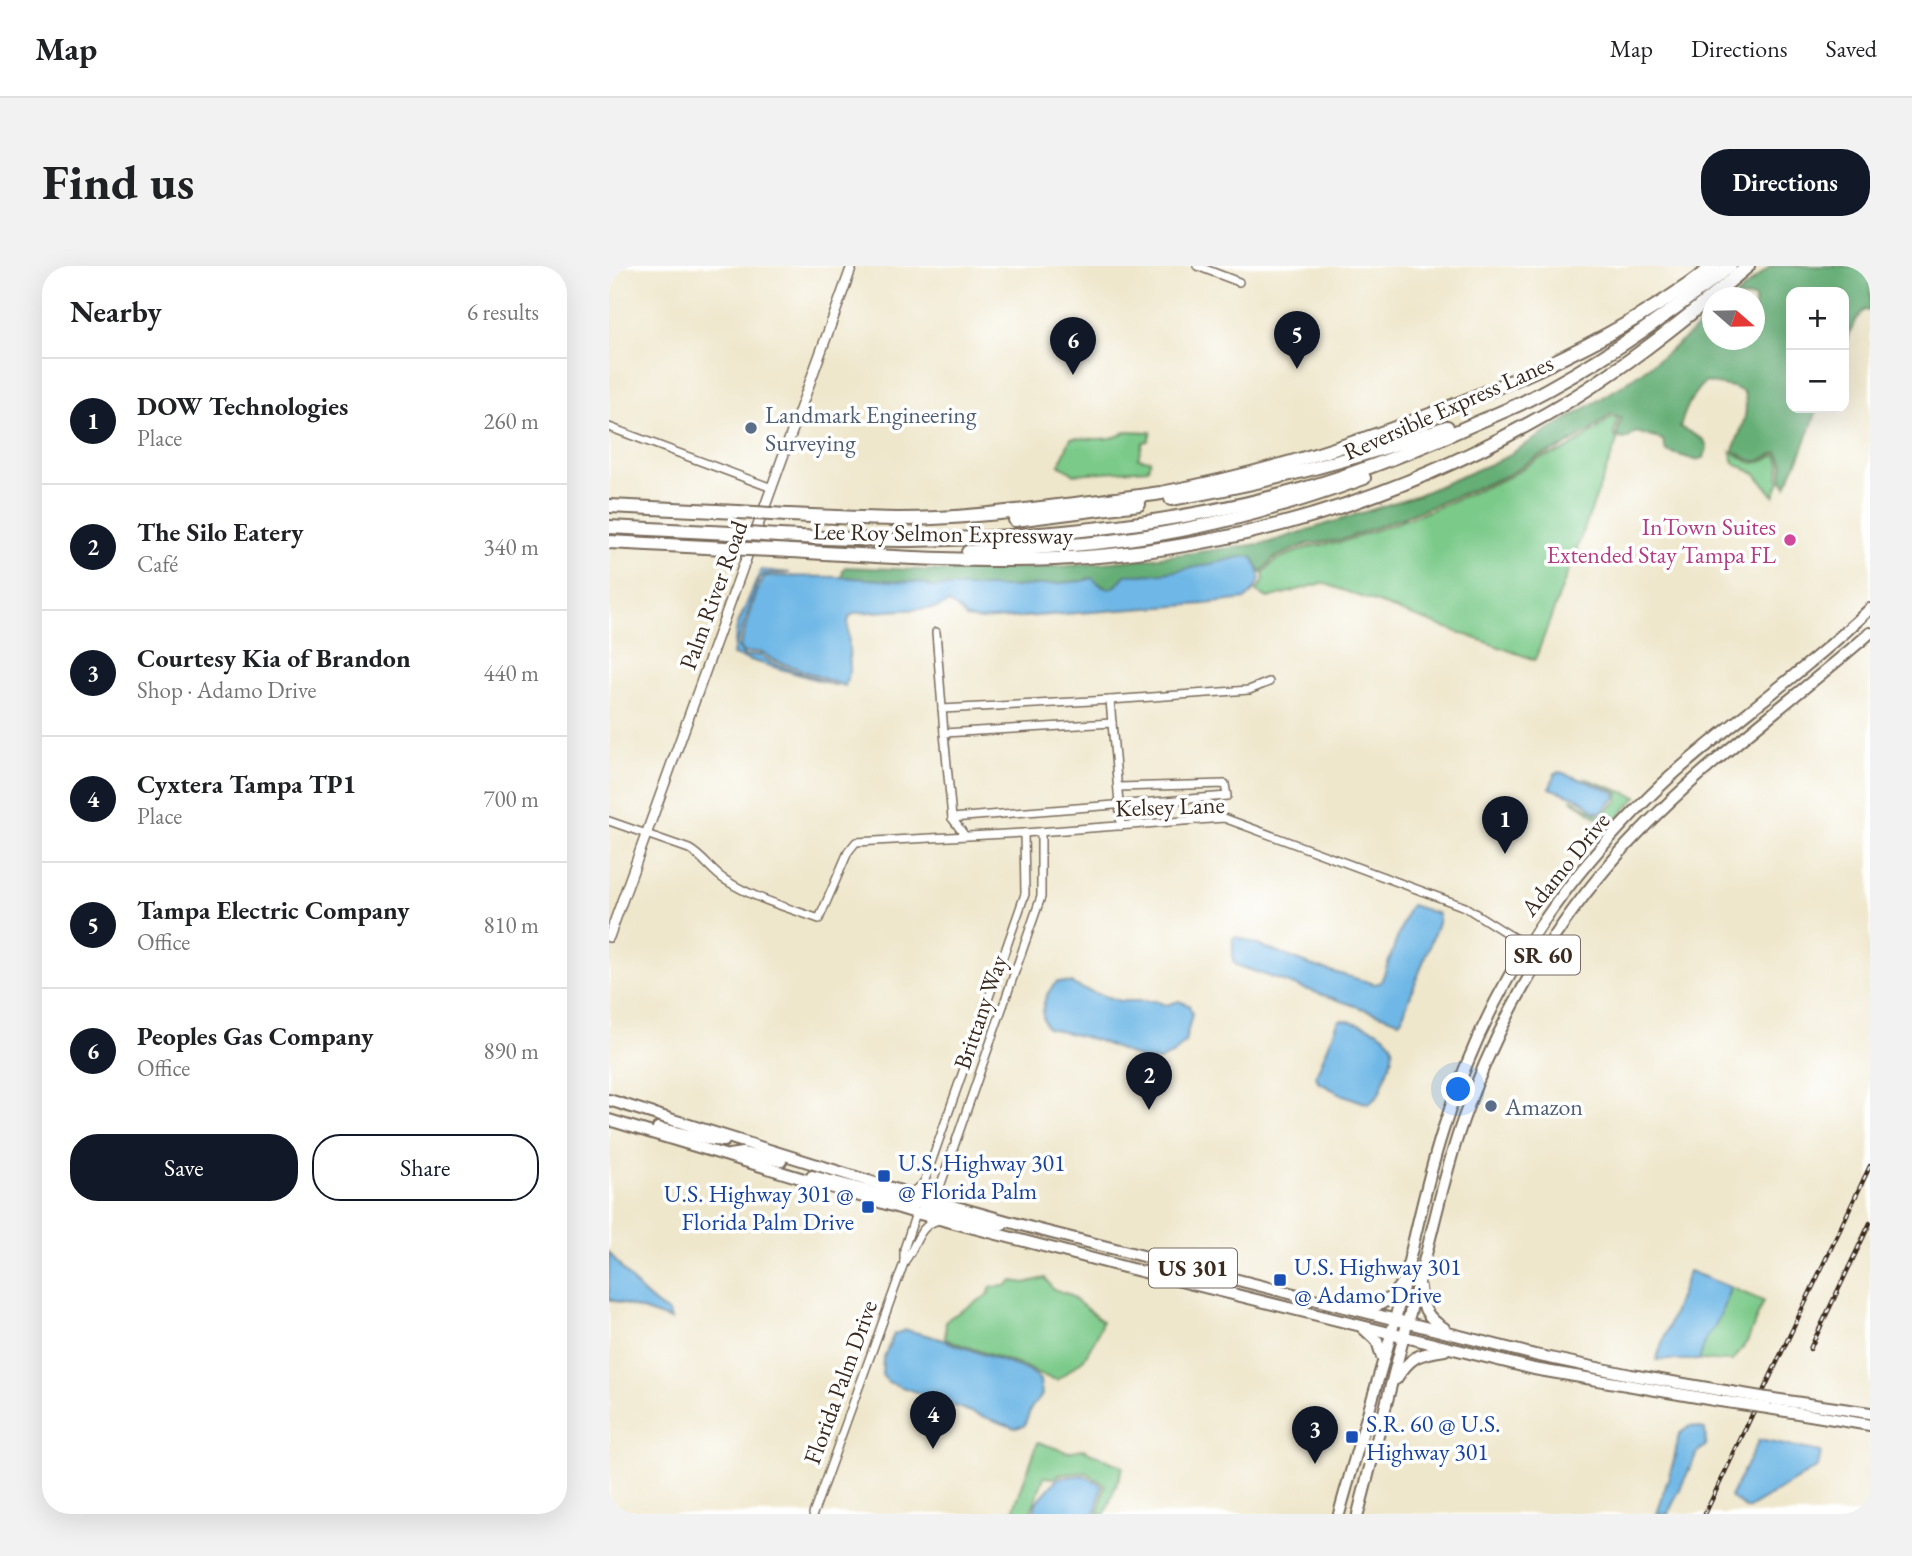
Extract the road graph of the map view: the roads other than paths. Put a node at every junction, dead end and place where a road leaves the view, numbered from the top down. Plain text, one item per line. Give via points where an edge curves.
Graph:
1 (852, 266) edge
2 (1197, 266) edge
3 (1714, 266) edge
4 (1730, 266) edge
5 (1748, 266) edge
6 (1239, 282) dead end
7 (1546, 390) junction
8 (1520, 404) junction
9 (609, 428) edge
10 (772, 488) junction
11 (609, 506) edge
12 (898, 519) junction
13 (609, 527) edge
14 (609, 542) edge
15 (936, 558) junction
16 (1870, 609) edge
17 (936, 632) dead end
18 (1870, 633) edge
19 (1269, 682) dead end
20 (1110, 700) junction
21 (942, 709) junction
22 (1749, 712) junction
23 (1112, 723) junction
24 (1759, 726) junction
25 (944, 733) junction
26 (1118, 787) junction
27 (1119, 804) junction
28 (952, 818) junction
29 (609, 821) edge
30 (1121, 826) junction
31 (1041, 832) junction
32 (1024, 833) junction
33 (647, 835) junction
34 (965, 836) junction
35 (609, 937) edge
36 (1528, 946) junction
37 (1542, 956) junction
38 (994, 981) junction
39 (1009, 987) junction
40 (957, 1090) junction
41 (971, 1095) junction
42 (609, 1100) edge
43 (609, 1120) edge
44 (624, 1125) junction
45 (733, 1139) junction
46 (727, 1156) junction
47 (839, 1172) junction
48 (784, 1174) junction
49 (909, 1194) junction
50 (935, 1201) junction
51 (916, 1213) junction
52 (940, 1220) junction
53 (1033, 1228) junction
54 (1051, 1248) junction
55 (1144, 1256) junction
56 (904, 1263) junction
57 (1419, 1277) junction
58 (1403, 1281) junction
59 (1353, 1309) junction
60 (1395, 1319) junction
61 (1407, 1323) junction
62 (1358, 1325) junction
63 (1391, 1333) junction
64 (1455, 1335) junction
65 (1404, 1336) junction
66 (1452, 1349) junction
67 (1383, 1363) junction
68 (1390, 1387) junction
69 (1722, 1396) junction
70 (1770, 1403) junction
71 (1870, 1413) edge
72 (1870, 1425) edge
73 (813, 1514) edge
74 (1339, 1514) edge
75 (1358, 1514) edge

1 - 10 street, Palm River Road
2 - 6 street
3 - 12 highway, Lee Roy Selmon Expressway via 1587,346 1447,409 1306,457 1160,493 989,515
4 - 7 highway, Reversible Express Lanes via 1669,313
5 - 15 highway, Lee Roy Selmon Expressway via 1639,352 1536,421 1446,467 1363,500 1277,526 1153,550 1054,559
7 - 8 highway, Reversible Express Lanes
7 - 15 highway via 1518,412 1440,447 1293,503 1141,537
8 - 12 highway via 1509,403 1343,461 1198,494 1033,518 927,524
8 - 13 highway, Reversible Express Lanes, bridge via 1398,457 1282,494 1189,515 1079,530 910,540
9 - 10 street
10 - 33 street, Palm River Road
11 - 12 highway, Lee Roy Selmon Expressway, bridge
14 - 15 highway, Lee Roy Selmon Expressway, bridge
16 - 22 main road, Adamo Drive / SR 60
17 - 21 street
18 - 24 main road, Adamo Drive / SR 60
19 - 20 street via 1249,690
20 - 21 street
20 - 23 street
21 - 25 street
22 - 24 street
22 - 36 main road, Adamo Drive / SR 60 via 1678,770 1617,830 1570,885
23 - 25 street
23 - 26 street
24 - 37 main road, Adamo Drive / SR 60 via 1630,842 1580,901
25 - 28 street
26 - 27 street
26 - 27 street via 1226,784 1227,796
27 - 28 street
27 - 30 street
28 - 34 street
29 - 33 street
30 - 31 street, Kelsey Lane
30 - 36 street, Kelsey Lane via 1224,818 1465,907
31 - 32 street, Kelsey Lane
31 - 39 street, Brittany Way via 1041,897
32 - 34 street, Kelsey Lane
32 - 38 street, Brittany Way via 1025,894
33 - 34 street, Kelsey Lane via 700,855 740,889 819,919 856,842
33 - 35 street, Palm River Road
36 - 37 street, Kelsey Lane
36 - 58 main road, Adamo Drive / SR 60 via 1479,1033 1456,1091
37 - 57 main road, Adamo Drive / SR 60 via 1494,1044 1468,1105
38 - 39 street
38 - 40 street, Brittany Way
39 - 41 street, Brittany Way
40 - 41 street
40 - 49 street, Brittany Way via 925,1180
41 - 50 street, Brittany Way
42 - 45 main road, US 301
43 - 44 main road, US 301
44 - 45 main road via 719,1141
44 - 46 main road, US 301
45 - 47 main road, US 301
46 - 47 main road via 742,1153
46 - 48 main road, US 301
47 - 49 main road, US 301
48 - 50 main road via 833,1180 922,1205
48 - 51 main road, US 301
49 - 50 main road, US 301
50 - 53 main road, US 301
51 - 52 main road, US 301
51 - 53 main road via 936,1210 977,1222
51 - 56 street, Florida Palm Drive
52 - 54 main road, US 301
52 - 56 street, Florida Palm Drive via 925,1226
53 - 55 main road, US 301
54 - 55 main road via 1065,1244 1132,1261
54 - 62 main road, US 301
55 - 59 main road, US 301
56 - 73 street, Florida Palm Drive
57 - 61 main road, Adamo Drive / SR 60
57 - 64 main road via 1424,1310
58 - 59 main road via 1382,1305
58 - 60 main road, Adamo Drive / SR 60
59 - 60 main road, US 301
60 - 61 main road, US 301
60 - 63 main road, Adamo Drive
61 - 64 main road, US 301
61 - 65 main road, Adamo Drive / SR 60
62 - 63 main road, US 301
62 - 67 main road via 1377,1341
63 - 65 main road, US 301
63 - 67 main road, Adamo Drive
64 - 69 main road, US 301
65 - 66 main road, US 301
65 - 68 main road, Adamo Drive / SR 60
66 - 68 main road via 1413,1357
66 - 69 main road, US 301 via 1575,1377
67 - 74 main road, Adamo Drive
68 - 75 main road, Adamo Drive / SR 60
69 - 70 main road, US 301, bridge
70 - 71 main road, US 301
70 - 72 main road, US 301

